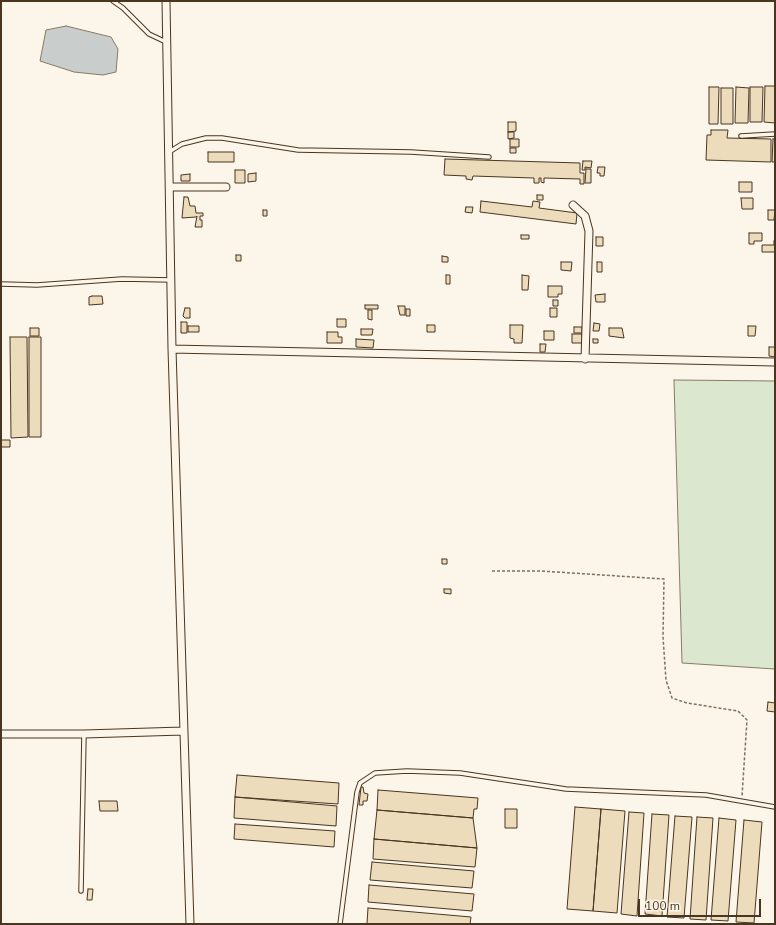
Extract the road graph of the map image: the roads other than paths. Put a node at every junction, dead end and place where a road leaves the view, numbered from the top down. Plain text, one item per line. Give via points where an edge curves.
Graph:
1 (113, 1) edge
2 (166, 1) edge
3 (166, 42) junction
4 (775, 134) edge
5 (741, 136) dead end
6 (168, 152) junction
7 (489, 157) dead end
8 (170, 187) junction
9 (226, 187) dead end
10 (574, 205) dead end
11 (171, 280) junction
12 (1, 284) edge
13 (172, 349) junction
14 (586, 359) junction
15 (775, 362) edge
16 (183, 731) junction
17 (1, 734) edge
18 (84, 734) junction
19 (775, 807) edge
20 (81, 891) dead end
21 (190, 924) edge
22 (340, 924) edge

1 - 3 lane via 149,34
2 - 3 street
3 - 6 street
4 - 5 lane
6 - 7 lane via 182,144 206,138 222,138 298,150 419,152
6 - 8 street
8 - 9 street
8 - 11 street
10 - 14 street via 585,216 589,231
11 - 12 lane via 117,279 37,285
11 - 13 street
13 - 14 street
13 - 16 street
14 - 15 street
16 - 18 street
16 - 21 street
17 - 18 street
18 - 20 lane
19 - 22 lane via 687,793 566,789 460,773 375,773 360,783 357,792

